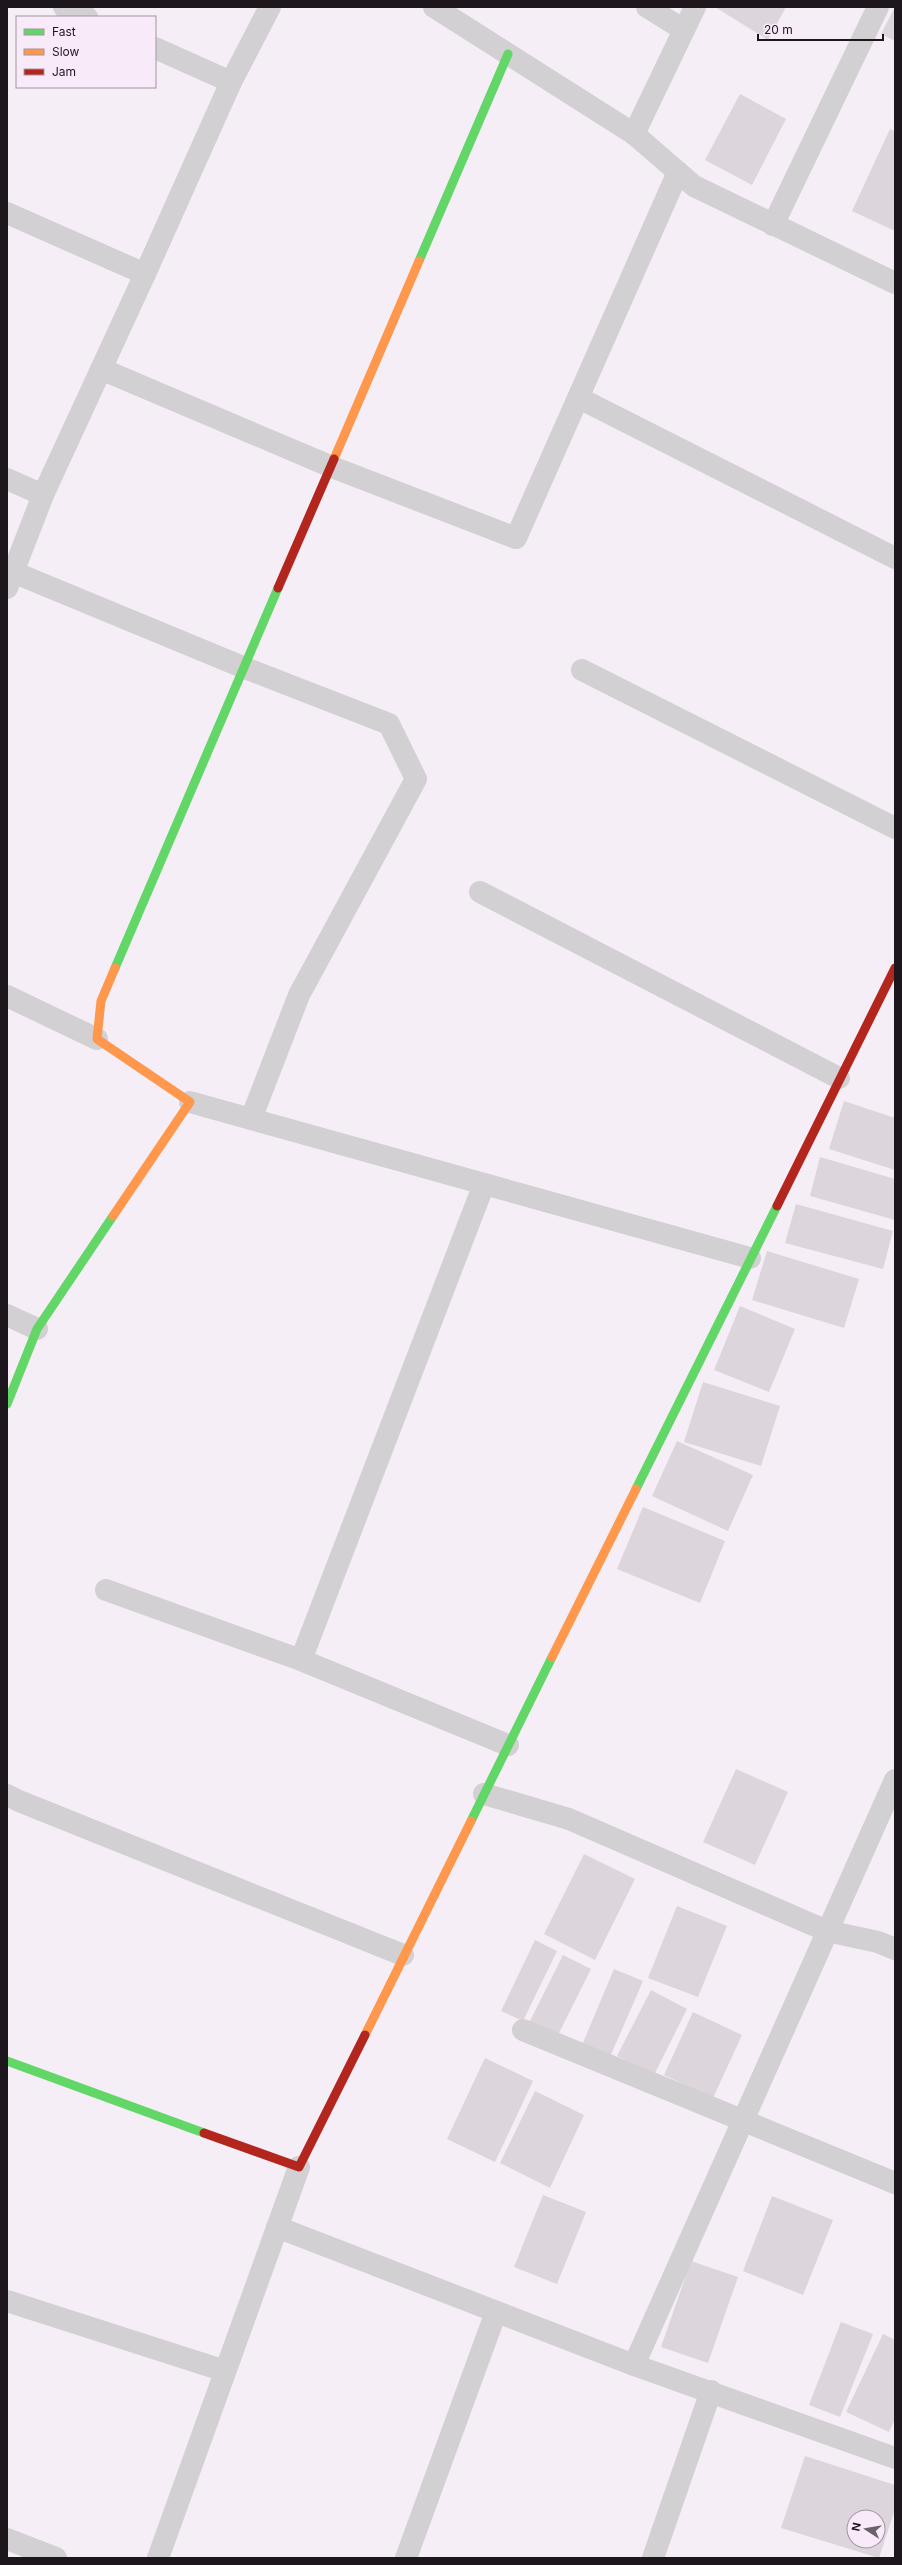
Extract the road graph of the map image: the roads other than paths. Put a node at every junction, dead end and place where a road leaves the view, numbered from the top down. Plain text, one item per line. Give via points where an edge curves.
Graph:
1 (64, 7) edge
2 (270, 7) edge
3 (434, 7) edge
4 (647, 7) edge
5 (695, 7) edge
6 (878, 7) edge
7 (84, 16) edge
8 (684, 30) junction
9 (156, 48) edge
10 (508, 54) junction
11 (231, 82) junction
12 (634, 134) junction
13 (678, 172) junction
14 (7, 213) edge
15 (773, 224) junction
16 (145, 274) junction
17 (895, 283) edge
18 (101, 369) junction
19 (579, 398) junction
20 (332, 467) junction
21 (7, 479) edge
22 (43, 495) junction
23 (895, 558) edge
24 (10, 580) edge
25 (245, 668) junction
26 (582, 670) dead end
27 (895, 828) edge
28 (480, 892) dead end
29 (895, 968) edge
30 (7, 996) edge
31 (97, 1039) junction
32 (839, 1078) junction
33 (190, 1102) junction
34 (251, 1119) junction
35 (484, 1184) junction
36 (750, 1258) junction
37 (7, 1315) edge
38 (37, 1329) junction
39 (7, 1404) edge
40 (106, 1590) dead end
41 (301, 1660) junction
42 (508, 1745) junction
43 (895, 1780) edge
44 (484, 1794) junction
45 (7, 1795) edge
46 (827, 1931) junction
47 (895, 1949) edge
48 (403, 1955) junction
49 (524, 2030) dead end
50 (7, 2061) edge
51 (743, 2120) junction
52 (299, 2167) junction
53 (895, 2183) edge
54 (277, 2227) junction
55 (7, 2301) edge
56 (496, 2312) junction
57 (634, 2365) junction
58 (225, 2370) junction
59 (711, 2391) junction
60 (895, 2458) edge
61 (7, 2538) edge
62 (56, 2558) edge
63 (158, 2558) edge
64 (406, 2558) edge
65 (653, 2558) edge

1 - 7 street
2 - 11 street
3 - 10 street
4 - 8 street
5 - 8 street
6 - 15 street
8 - 12 street
9 - 11 street
10 - 12 street
10 - 20 street
11 - 16 street
12 - 13 street
13 - 15 street via 694,186
13 - 19 street
14 - 16 street
15 - 17 street
16 - 18 street
18 - 20 street
18 - 22 street
19 - 20 street via 516,538
19 - 23 street
20 - 25 street
21 - 22 street
22 - 24 street
24 - 25 street
25 - 31 street via 101,1001
25 - 34 street via 389,724 416,779 299,995
26 - 27 street
28 - 32 street
29 - 32 street
30 - 31 street
31 - 33 street
32 - 36 street
33 - 34 street
33 - 38 street
34 - 35 street
35 - 36 street
35 - 41 street
36 - 42 street
37 - 38 street
38 - 39 street
40 - 41 street
41 - 42 street
42 - 44 street
43 - 46 street
44 - 46 street via 569,1819
44 - 48 street
45 - 48 street
46 - 47 street via 878,1942
46 - 51 street
48 - 52 street
49 - 51 street
50 - 52 street
51 - 53 street
51 - 57 street
52 - 54 street
54 - 56 street
54 - 58 street
55 - 58 street
56 - 57 street
56 - 64 street
57 - 59 street
58 - 63 street
59 - 60 street
59 - 65 street
61 - 62 street

